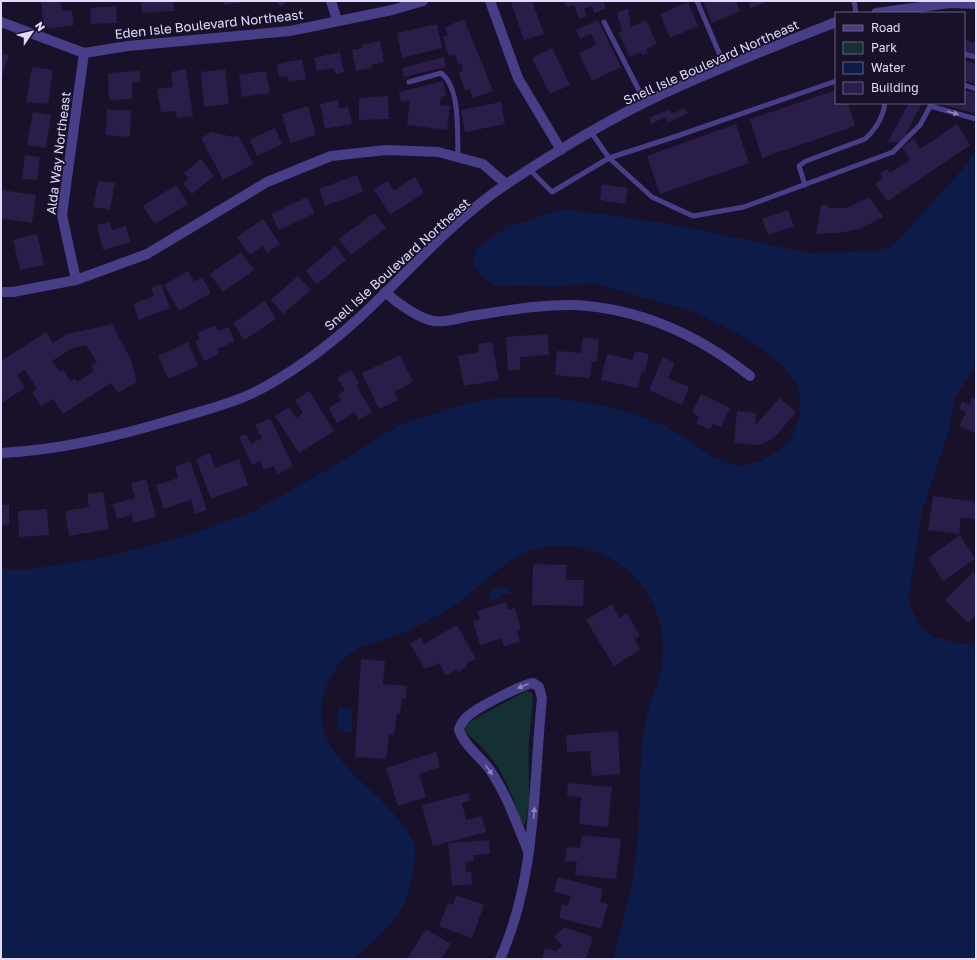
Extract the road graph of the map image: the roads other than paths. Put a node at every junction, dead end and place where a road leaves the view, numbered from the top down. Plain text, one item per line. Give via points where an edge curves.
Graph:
1 (331, 1) edge
2 (423, 1) edge
3 (490, 1) edge
4 (697, 1) edge
5 (854, 1) edge
6 (976, 4) edge
7 (930, 9) edge
8 (856, 12) edge
9 (890, 12) edge
10 (337, 20) junction
11 (1, 22) edge
12 (604, 22) dead end
13 (835, 22) edge
14 (84, 53) junction
15 (965, 54) edge
16 (976, 57) edge
17 (724, 67) junction
18 (409, 82) dead end
19 (835, 82) edge
20 (965, 85) edge
21 (976, 89) edge
22 (645, 102) junction
23 (885, 104) edge
24 (931, 105) edge
25 (976, 119) edge
26 (591, 132) junction
27 (561, 150) junction
28 (458, 158) junction
29 (608, 158) junction
30 (529, 169) junction
31 (506, 184) junction
32 (805, 184) junction
33 (76, 280) junction
34 (1, 292) edge
35 (385, 292) junction
36 (750, 376) dead end
37 (1, 453) edge
38 (528, 851) junction
39 (500, 959) edge

1 - 10 street
2 - 10 street, Eden Isle Boulevard Northeast via 392,10
3 - 27 street via 518,78
4 - 17 lane
5 - 8 lane
6 - 7 street via 950,3
7 - 9 street
10 - 14 street, Eden Isle Boulevard Northeast via 290,31 128,46
11 - 14 street, Eden Isle Boulevard Northeast
12 - 22 lane
13 - 17 street, Snell Isle Boulevard Northeast
14 - 33 street, Alda Way Northeast via 62,215
15 - 16 lane
17 - 22 street, Snell Isle Boulevard Northeast
18 - 28 lane via 441,73 447,78 455,100
19 - 29 lane
20 - 21 lane
22 - 26 street, Snell Isle Boulevard Northeast
23 - 32 lane via 873,132 865,139 799,166
24 -> 25 lane
24 - 32 lane via 920,125 893,152
26 - 27 street, Snell Isle Boulevard Northeast
26 - 29 lane
27 - 30 street, Snell Isle Boulevard Northeast
28 - 31 street via 483,164
28 - 33 street via 438,152 386,150 331,156 267,182 147,254
29 - 30 lane via 552,192
29 - 32 lane via 652,197 693,216 744,207
30 - 31 street, Snell Isle Boulevard Northeast
31 - 35 street, Snell Isle Boulevard Northeast via 444,235
33 - 34 street
35 - 36 street via 404,308 434,321 535,307 575,305 611,309 653,320 693,338 727,357
35 - 37 street, Snell Isle Boulevard Northeast via 359,318 317,352 272,382 235,401 90,442 52,449
38 -> 38 street via 533,825 542,698 539,687 533,683 522,686 472,713 459,729 503,792
38 - 39 street via 515,923

